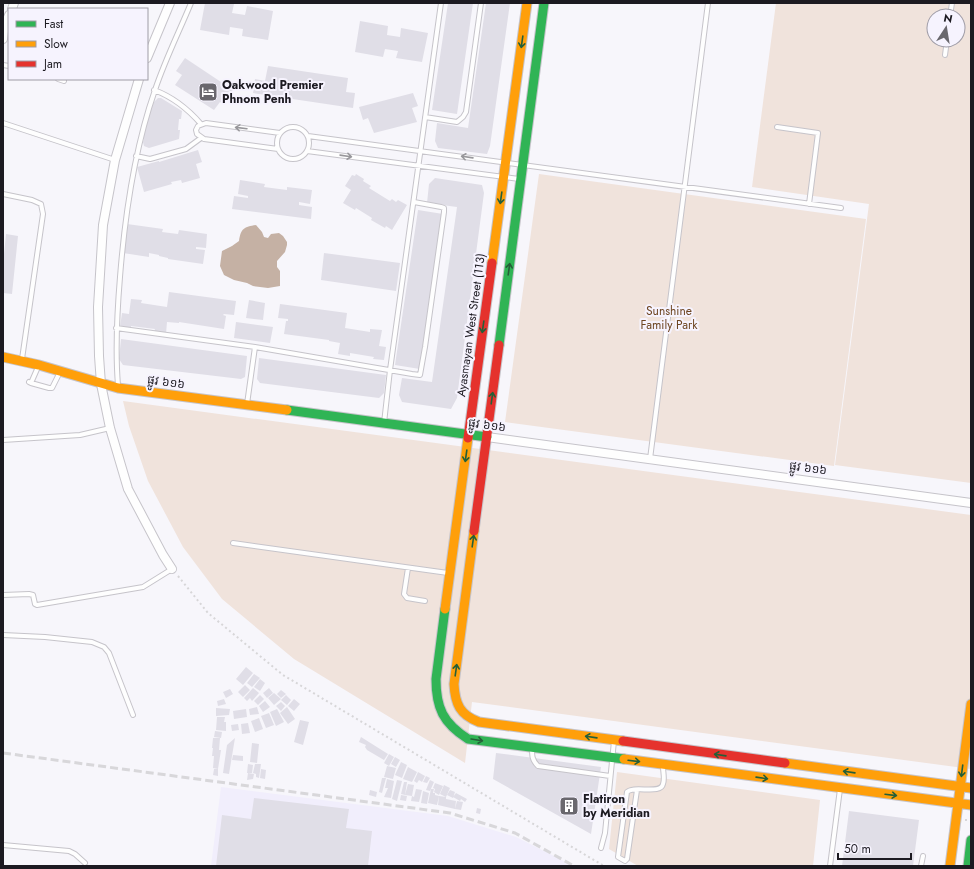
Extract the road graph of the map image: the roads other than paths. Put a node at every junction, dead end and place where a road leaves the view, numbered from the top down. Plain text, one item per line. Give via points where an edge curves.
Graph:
1 (170, 3) edge
2 (191, 3) edge
3 (441, 3) edge
4 (482, 3) edge
5 (544, 3) edge
6 (708, 3) edge
7 (526, 7) edge
8 (543, 13) junction
9 (4, 23) edge
10 (3, 39) edge
11 (946, 48) edge
12 (945, 55) dead end
13 (148, 56) edge
14 (61, 80) edge
15 (139, 80) edge
16 (64, 81) dead end
17 (154, 90) junction
18 (425, 117) junction
19 (3, 123) edge
20 (201, 124) junction
21 (776, 127) dead end
22 (280, 133) junction
23 (308, 136) junction
24 (201, 138) junction
25 (278, 148) junction
26 (307, 151) junction
27 (420, 151) junction
28 (136, 156) junction
29 (114, 160) junction
30 (506, 162) junction
31 (523, 164) junction
32 (418, 166) junction
33 (503, 177) junction
34 (521, 180) junction
35 (685, 187) junction
36 (3, 194) edge
37 (414, 202) junction
38 (809, 204) junction
39 (841, 208) dead end
40 (494, 246) junction
41 (512, 248) junction
42 (116, 328) junction
43 (255, 347) junction
44 (3, 357) edge
45 (22, 362) junction
46 (39, 365) junction
47 (390, 370) junction
48 (60, 372) junction
49 (102, 384) junction
50 (118, 388) junction
51 (247, 405) junction
52 (384, 424) junction
53 (110, 428) junction
54 (469, 435) junction
55 (487, 437) junction
56 (3, 440) edge
57 (650, 459) junction
58 (971, 503) edge
59 (233, 543) dead end
60 (408, 568) junction
61 (172, 569) joint
62 (450, 574) junction
63 (468, 576) junction
64 (3, 595) edge
65 (425, 601) dead end
66 (3, 635) edge
67 (971, 704) edge
68 (133, 715) dead end
69 (614, 740) junction
70 (665, 747) junction
71 (532, 748) junction
72 (612, 758) junction
73 (663, 765) junction
74 (820, 768) junction
75 (610, 776) junction
76 (818, 785) junction
77 (960, 786) junction
78 (840, 788) junction
79 (971, 788) edge
80 (637, 790) junction
81 (958, 803) junction
82 (971, 805) edge
83 (971, 840) edge
84 (3, 845) edge
85 (601, 848) dead end
86 (923, 856) dead end
87 (85, 863) dead end
88 (830, 866) edge
89 (921, 866) edge
90 (950, 866) edge
91 (968, 866) edge

1 - 13 street
2 - 17 lane
3 - 18 lane
4 - 18 lane via 463,118 458,122
5 - 8 street
6 - 35 lane
7 - 8 street
7 -> 30 street, Ayasmayan West Street (113)
8 - 31 street
9 - 10 street
11 - 12 lane
14 - 16 lane
15 - 29 street
17 - 20 lane via 166,94 189,110
17 - 28 lane
18 - 27 lane
19 - 29 lane
22 -> 20 lane
20 - 24 lane via 196,130
21 - 38 lane via 818,133
22 - 23 lane via 293,126 299,127
22 - 25 lane
23 - 26 lane
23 - 27 lane
24 - 25 lane
24 - 28 lane via 186,149 150,159
25 - 26 lane via 290,158 301,157
26 -> 32 lane
30 -> 27 lane
27 - 32 lane
28 - 42 lane via 124,224
29 - 49 street via 99,279
30 - 31 lane
30 - 33 street, Ayasmayan West Street (113)
31 - 34 street
31 - 35 lane
32 - 33 lane
32 - 37 lane
33 - 34 lane
33 -> 40 street, Ayasmayan West Street (113)
34 - 41 street
35 - 38 lane
35 - 57 lane
36 - 45 lane via 41,204 44,214
37 - 47 lane
37 - 47 lane via 444,208 426,347 420,374
38 - 39 lane
40 - 41 street
40 -> 54 street, Ayasmayan West Street (113)
55 -> 41 street
42 - 43 lane
42 - 50 lane
43 - 47 lane
43 - 51 lane
44 - 45 street, ផ្លូវ ៦១៦
45 - 46 street, ផ្លូវ ៦១៦
46 - 48 street, ផ្លូវ ៦១៦
46 - 48 lane via 30,382 52,388
47 - 52 lane
48 - 49 street, ផ្លូវ ៦១៦
49 - 50 street, ផ្លូវ ៦១៦
49 - 53 street
50 - 51 street, ផ្លូវ ៦១៦
51 - 52 street, ផ្លូវ ៦១៦
52 - 54 street, ផ្លូវ ៦១៦
53 - 56 lane via 80,434
53 - 61 street via 128,489
54 - 55 street, ផ្លូវ ៦១៦
54 -> 62 street, Ayasmayan West Street (113)
55 - 57 street, ផ្លូវ ៦១៦
63 -> 55 street
57 - 58 street, ផ្លូវ ៦១៦
59 - 60 lane
60 - 62 lane
60 - 65 lane via 404,594 407,598
61 - 64 lane via 142,588 37,605 34,604 33,595
62 - 63 street
62 -> 71 street, Ayasmayan West Street (113) via 436,679 439,710 445,720 468,739
69 -> 63 street via 479,722 464,715 455,700 454,684
66 - 68 lane via 92,642 104,647 109,653
67 -> 77 street
69 - 70 street
69 - 72 lane
70 - 73 street
74 -> 70 street
71 - 72 street
71 - 75 lane via 532,756 538,766
72 -> 73 street
72 - 75 lane
73 -> 76 street
73 - 80 lane via 662,787
74 - 76 street
77 -> 74 street
75 - 85 lane
76 - 78 street
77 - 79 street
77 - 81 street
78 -> 81 street
78 - 88 lane
80 - 80 lane via 631,789 627,792 618,858 625,861
81 - 82 street
81 - 90 street
83 - 91 street
84 - 87 lane via 69,851
86 - 89 lane

